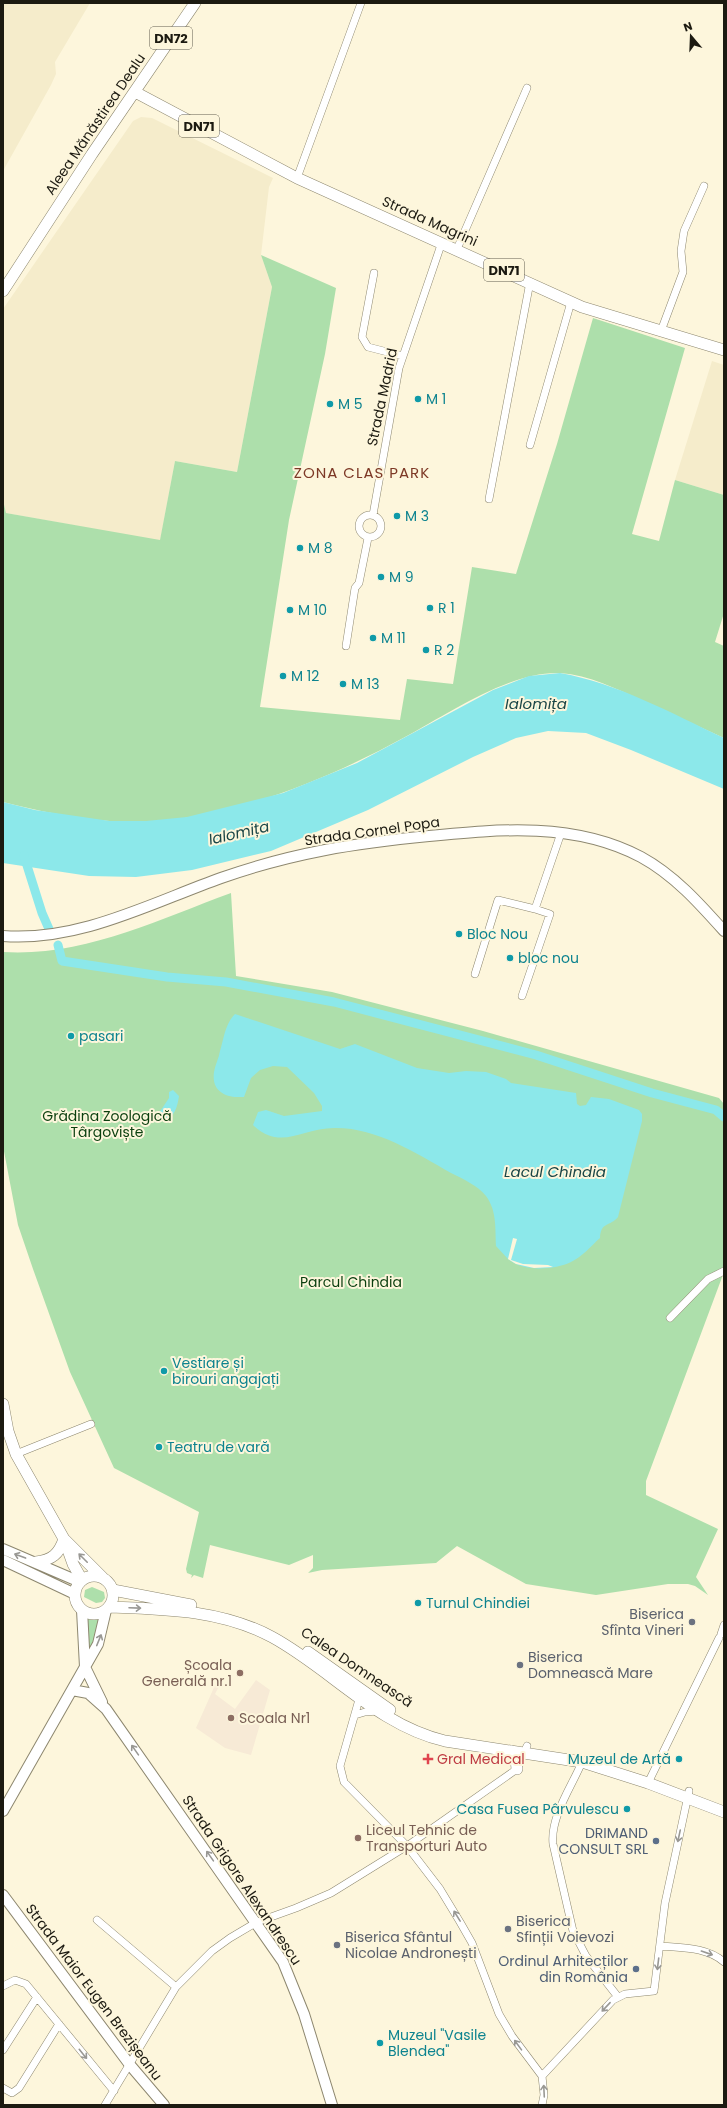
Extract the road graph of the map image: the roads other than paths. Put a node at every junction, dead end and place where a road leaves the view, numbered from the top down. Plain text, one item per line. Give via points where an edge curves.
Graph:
1 (195, 3) edge
2 (361, 3) edge
3 (527, 88) dead end
4 (135, 92) junction
5 (297, 178) junction
6 (704, 186) dead end
7 (442, 242) junction
8 (457, 249) junction
9 (21, 262) junction
10 (374, 273) dead end
11 (3, 278) edge
12 (530, 282) junction
13 (3, 291) edge
14 (571, 302) junction
15 (661, 331) junction
16 (724, 350) edge
17 (403, 356) junction
18 (530, 445) dead end
19 (489, 499) dead end
20 (373, 515) junction
21 (368, 538) junction
22 (346, 646) dead end
23 (561, 833) junction
24 (535, 909) junction
25 (724, 931) edge
26 (3, 936) edge
27 (475, 974) dead end
28 (522, 996) dead end
29 (724, 1271) edge
30 (670, 1318) dead end
31 (4, 1413) edge
32 (91, 1424) dead end
33 (16, 1454) junction
34 (64, 1539) junction
35 (3, 1549) edge
36 (3, 1560) edge
37 (36, 1562) junction
38 (102, 1577) junction
39 (81, 1581) junction
40 (113, 1590) junction
41 (75, 1594) junction
42 (108, 1609) junction
43 (82, 1610) junction
44 (724, 1626) edge
45 (85, 1668) junction
46 (72, 1690) junction
47 (361, 1695) junction
48 (106, 1709) junction
49 (379, 1711) junction
50 (355, 1715) junction
51 (526, 1749) junction
52 (512, 1751) junction
53 (582, 1762) junction
54 (517, 1769) junction
55 (649, 1779) junction
56 (688, 1794) junction
57 (724, 1804) edge
58 (3, 1811) edge
59 (724, 1812) edge
60 (406, 1846) junction
61 (3, 1895) edge
62 (96, 1920) dead end
63 (257, 1922) junction
64 (660, 1946) junction
65 (724, 1962) edge
66 (3, 1986) edge
67 (176, 1987) junction
68 (37, 1997) junction
69 (618, 1997) junction
70 (58, 2024) junction
71 (3, 2050) edge
72 (130, 2065) junction
73 (542, 2076) junction
74 (3, 2088) edge
75 (114, 2091) junction
76 (106, 2105) edge
77 (164, 2105) edge
78 (332, 2105) edge
79 (542, 2105) edge

1 - 4 main road, Aleea Mănăstirea Dealu / DN72
2 - 5 street
3 - 8 street
4 - 5 main road, Strada Magrini / DN71
4 - 9 main road, Aleea Mănăstirea Dealu
5 - 7 main road, Strada Magrini / DN71
6 - 15 street via 684,231 681,251 683,272
7 - 8 main road, Strada Magrini / DN71
7 - 17 street, Strada Madrid
8 - 12 main road, Strada Magrini / DN71
9 - 11 main road, Aleea Mănăstirea Dealu
9 - 13 main road, Aleea Mănăstirea Dealu
10 - 17 street via 362,337 368,347
12 - 14 main road, Strada Magrini / DN71
12 - 19 street
14 - 15 main road, Strada Magrini / DN71
14 - 18 street
15 - 16 main road, Strada Magrini / DN71
17 - 20 street, Strada Madrid
20 - 21 street via 379,520 381,527 378,534
20 - 21 street via 365,516 358,525 360,532
21 - 22 street via 359,583 355,588
23 - 24 street
23 - 25 main road, Strada Cornel Popa via 588,838 640,856 664,871
23 - 26 main road, Strada Cornel Popa via 527,829 483,831 322,850 224,877 84,928 52,934
24 - 27 street via 498,900
24 - 28 street via 550,914
29 - 30 street via 708,1279
31 - 33 main road
32 - 33 street
33 - 34 main road
34 - 37 main road via 54,1557
38 -> 34 main road
34 - 39 main road
37 -> 35 main road
36 - 41 main road
37 - 39 main road
38 - 39 main road via 95,1576
38 - 40 main road
39 - 41 main road
40 - 42 main road via 113,1601
40 - 47 main road, Calea Domnească via 223,1611 260,1623 288,1638
41 - 43 main road
42 - 43 main road via 93,1614
45 -> 42 main road via 101,1637
42 -> 47 main road via 196,1613 235,1622 272,1637
43 - 45 main road
44 - 55 street
45 - 46 main road
45 - 48 main road, Strada Grigore Alexandrescu
46 - 48 main road, Strada Grigore Alexandrescu via 88,1694
46 - 58 main road
47 - 49 main road, Calea Domnească
47 - 50 street
47 - 51 main road, Calea Domnească via 430,1730
63 -> 48 main road, Strada Grigore Alexandrescu
49 - 50 street
49 - 52 main road, Calea Domnească via 415,1731 436,1739
50 - 60 street via 340,1774 344,1782
51 - 52 main road, Calea Domnească
51 - 53 main road, Calea Domnească
51 - 54 street
51 - 55 main road, Calea Domnească via 585,1756
52 - 54 main road
53 - 55 main road, Calea Domnească
53 - 69 street via 555,1820 553,1844 573,1931 586,1956
54 - 60 street
55 - 56 main road, Calea Domnească
56 - 57 main road, Calea Domnească
56 - 59 main road, Calea Domnească
56 -> 64 street via 665,1903
60 - 63 street via 331,1893
73 -> 60 street via 502,2020 472,1943 460,1922 440,1890
61 - 72 main road, Strada Maior Eugen Brezișeanu
62 - 67 street
63 - 67 street via 212,1951
63 - 78 main road, Strada Grigore Alexandrescu via 291,1976
64 -> 65 street via 705,1951
64 -> 69 street via 654,1991 633,1992
66 - 68 street via 15,1980 20,1981
67 - 72 street
68 - 70 street
68 - 71 street
69 -> 73 street
70 - 74 street via 19,2088 12,2093
70 -> 75 street
72 - 75 street
72 - 77 main road, Strada Maior Eugen Brezișeanu
79 -> 73 street
75 - 76 street

